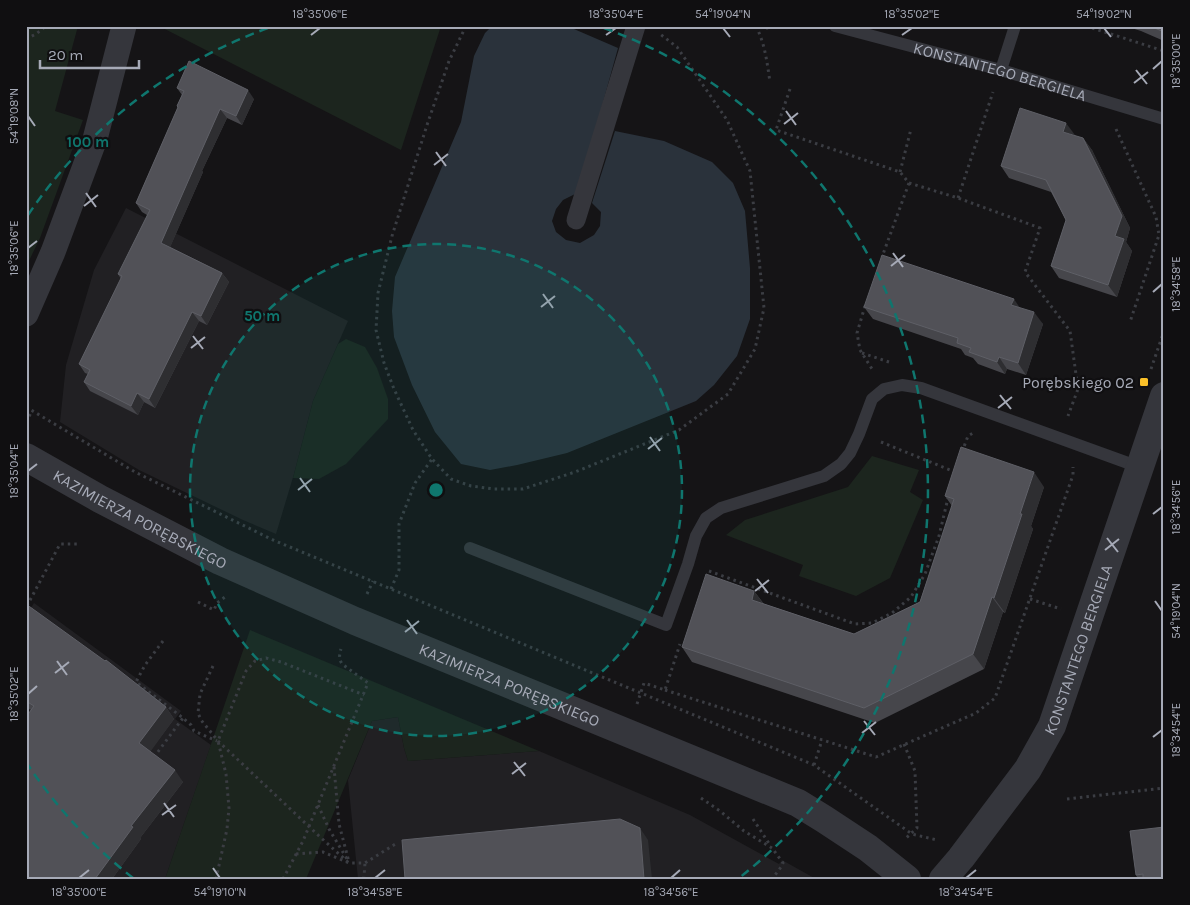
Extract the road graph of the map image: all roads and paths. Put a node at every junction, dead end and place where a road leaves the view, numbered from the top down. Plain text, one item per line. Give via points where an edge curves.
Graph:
1 (46, 26) edge
2 (124, 26) edge
3 (466, 26) edge
4 (636, 26) edge
5 (756, 26) edge
6 (760, 26) edge
7 (772, 26) edge
8 (835, 26) edge
9 (1015, 26) edge
10 (1086, 26) edge
11 (656, 30) dead end
12 (26, 40) edge
13 (1164, 51) edge
14 (1001, 70) junction
15 (770, 82) dead end
16 (790, 89) dead end
17 (1164, 119) edge
18 (1115, 126) dead end
19 (911, 129) dead end
20 (900, 172) junction
21 (909, 182) junction
22 (958, 198) junction
23 (576, 220) dead end
24 (880, 262) edge
25 (868, 298) edge
26 (26, 314) edge
27 (1130, 322) dead end
28 (884, 389) junction
29 (1164, 396) edge
30 (26, 407) edge
31 (32, 411) junction
32 (26, 422) edge
33 (1066, 422) dead end
34 (859, 434) junction
35 (965, 445) dead end
36 (26, 457) edge
37 (432, 459) junction
38 (960, 460) edge
39 (1072, 463) dead end
40 (957, 466) edge
41 (1139, 468) junction
42 (955, 472) junction
43 (953, 481) edge
44 (951, 490) edge
45 (78, 544) dead end
46 (470, 548) dead end
47 (688, 564) junction
48 (391, 589) junction
49 (1030, 599) junction
50 (26, 603) edge
51 (1044, 604) dead end
52 (163, 641) dead end
53 (343, 646) dead end
54 (674, 661) dead end
55 (212, 666) dead end
56 (665, 690) junction
57 (641, 693) junction
58 (364, 695) junction
59 (183, 718) junction
60 (626, 733) junction
61 (822, 740) junction
62 (218, 741) junction
63 (904, 744) junction
64 (153, 759) edge
65 (814, 765) junction
66 (334, 767) junction
67 (1164, 788) edge
68 (696, 795) dead end
69 (1066, 799) dead end
70 (318, 804) junction
71 (751, 813) dead end
72 (309, 827) junction
73 (912, 834) junction
74 (940, 841) dead end
75 (396, 844) dead end
76 (772, 848) junction
77 (296, 854) junction
78 (349, 863) junction
79 (366, 863) junction
80 (216, 879) edge
81 (283, 879) edge
82 (362, 879) edge
83 (772, 879) edge
84 (907, 879) edge
85 (943, 879) edge

1 - 12 path
2 - 26 street via 95,139
3 - 37 path via 449,61 427,124 378,293 376,330 384,363 413,430
4 - 23 street
5 - 15 path via 762,38
6 - 7 path
8 - 14 lane, KONSTANTEGO BERGIELA
9 - 14 lane
10 - 13 path
11 - 37 path via 677,47 727,120 750,171 764,308 755,350 728,394 678,430 558,478 523,489 471,486 451,479
14 - 17 lane, KONSTANTEGO BERGIELA
14 - 22 path
16 - 20 path via 776,130
18 - 27 path via 1156,217 1159,235
19 - 20 path
20 - 21 path
21 - 22 path
21 - 24 path
22 - 33 path via 1040,228 1025,272 1070,331 1078,389
25 - 28 path via 857,333 862,353
28 - 34 lane via 872,399
28 - 41 lane via 902,385 921,388
29 - 41 street, KONSTANTEGO BERGIELA
30 - 31 path
31 - 32 path
31 - 48 path via 135,472 273,540
34 - 42 path
34 - 47 lane via 850,453 824,476 721,508 706,518 696,536
35 - 38 path
36 - 60 street, KAZIMIERZA PORĘBSKIEGO via 100,500 220,561 355,621
37 - 48 path via 415,483 399,524 399,570
39 - 49 path via 1074,475
40 - 42 path
41 - 85 street, KONSTANTEGO BERGIELA via 1052,726 1028,770
42 - 43 path
44 - 47 path via 926,574 911,597 892,613 872,623 855,624
45 - 50 path via 60,544
46 - 47 lane via 666,624
48 - 57 path
49 - 51 path
49 - 63 path via 995,698 976,713
52 - 59 path via 136,682
53 - 58 path via 339,660 368,683
54 - 56 path
55 - 62 path via 200,694 198,713
56 - 57 path via 644,683
56 - 61 path
57 - 60 path
57 - 65 path
58 - 62 path via 281,662 266,658 254,661 246,671
58 - 66 path
59 - 62 path via 194,731
59 - 64 path
60 - 84 street, KAZIMIERZA PORĘBSKIEGO via 798,803 868,848
61 - 63 path via 876,757
61 - 65 path
62 - 72 path
62 - 80 path via 226,774 228,808 227,829
63 - 73 path via 915,771 917,828
65 - 73 path
66 - 70 path
66 - 78 path via 339,824
67 - 69 path
68 - 76 path
70 - 72 path
70 - 78 path
71 - 76 path
72 - 77 path
72 - 78 path
73 - 74 path
75 - 79 path
76 - 83 path via 783,863
77 - 78 path via 323,852
77 - 81 path
78 - 79 path
79 - 82 path

